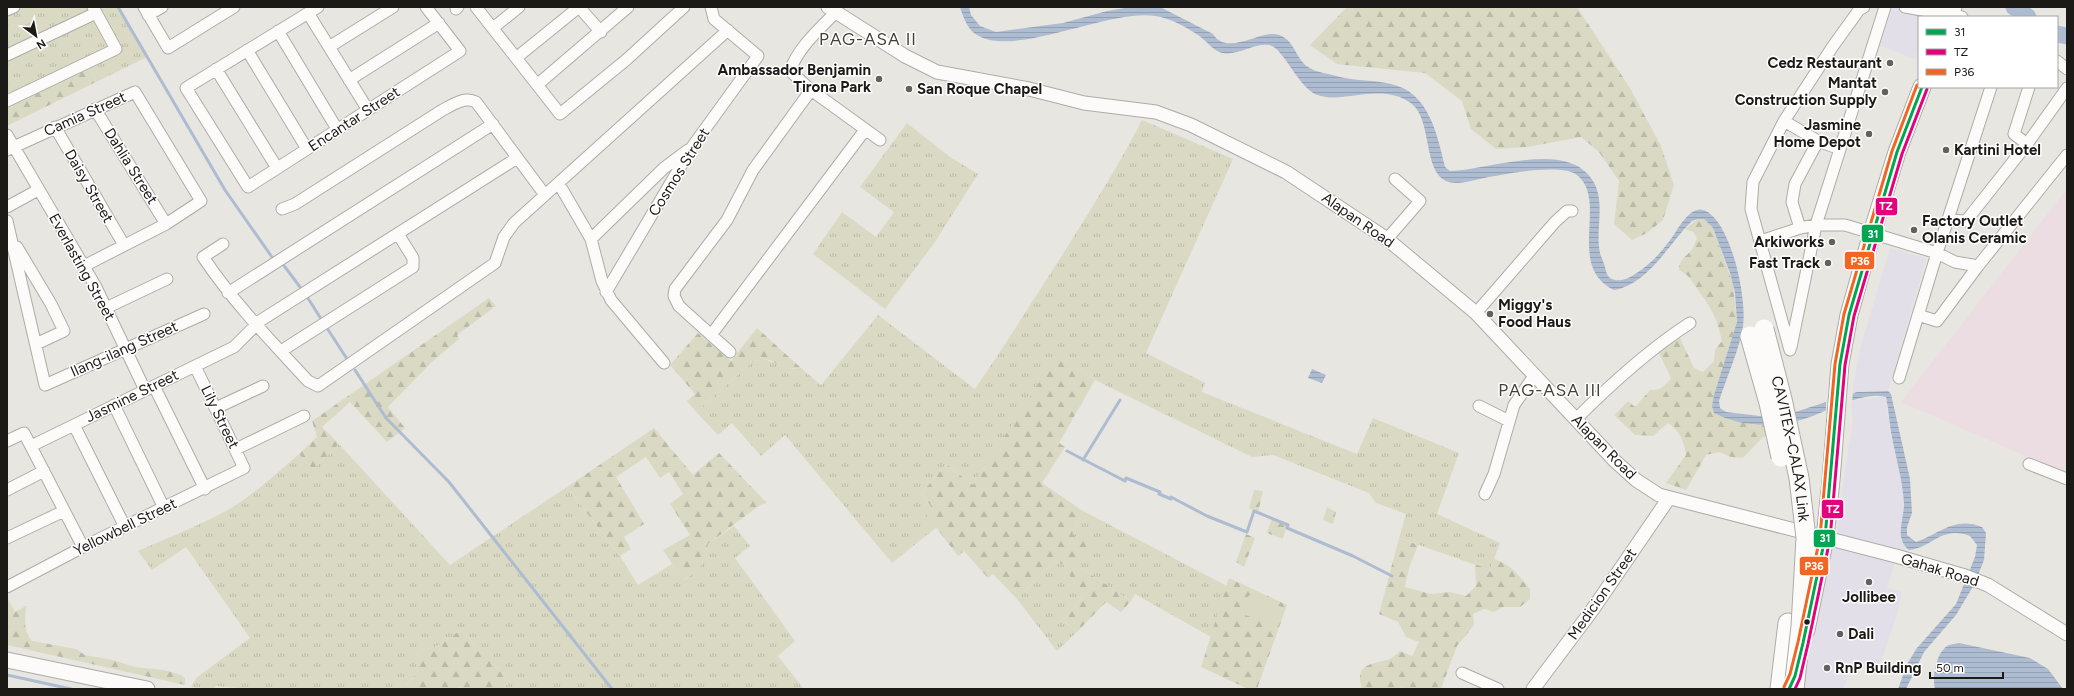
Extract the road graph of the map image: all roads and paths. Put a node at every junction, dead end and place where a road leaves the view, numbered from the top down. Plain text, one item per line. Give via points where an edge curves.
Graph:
1 (14, 7) edge
2 (162, 7) edge
3 (234, 7) edge
4 (318, 7) edge
5 (393, 7) edge
6 (426, 7) edge
7 (476, 7) edge
8 (519, 7) edge
9 (579, 7) edge
10 (628, 7) edge
11 (684, 7) edge
12 (711, 7) edge
13 (1864, 7) edge
14 (1885, 7) edge
15 (1905, 7) edge
16 (7, 10) edge
17 (94, 10) edge
18 (832, 10) edge
19 (146, 11) edge
20 (308, 13) junction
21 (1954, 14) edge
22 (439, 23) junction
23 (493, 28) junction
24 (728, 30) junction
25 (278, 31) junction
26 (601, 32) junction
27 (329, 47) junction
28 (247, 50) junction
29 (7, 55) edge
30 (516, 58) junction
31 (2058, 62) edge
32 (216, 69) junction
33 (2067, 69) edge
34 (349, 80) junction
35 (537, 85) junction
36 (1922, 88) edge
37 (1991, 88) edge
38 (2029, 88) edge
39 (2067, 88) edge
40 (811, 90) junction
41 (7, 101) edge
42 (95, 109) junction
43 (368, 110) junction
44 (1784, 121) junction
45 (493, 124) junction
46 (55, 127) junction
47 (338, 129) junction
48 (865, 130) junction
49 (7, 135) edge
50 (880, 140) dead end
51 (1818, 141) junction
52 (2027, 144) junction
53 (692, 147) junction
54 (10, 149) edge
55 (307, 149) junction
56 (1840, 149) junction
57 (2067, 155) edge
58 (517, 158) junction
59 (277, 168) junction
60 (1394, 179) dead end
61 (559, 184) junction
62 (38, 190) junction
63 (545, 196) junction
64 (7, 207) edge
65 (282, 209) dead end
66 (1572, 211) dead end
67 (1948, 220) junction
68 (7, 221) edge
69 (166, 224) junction
70 (1816, 225) junction
71 (1800, 228) junction
72 (1872, 233) junction
73 (398, 234) junction
74 (11, 238) junction
75 (591, 238) junction
76 (1387, 239) junction
77 (1761, 241) junction
78 (223, 244) dead end
79 (124, 246) junction
80 (1937, 253) junction
81 (84, 266) junction
82 (1978, 266) junction
83 (167, 279) dead end
84 (606, 292) junction
85 (228, 293) junction
86 (106, 308) junction
87 (1476, 313) junction
88 (204, 314) dead end
89 (1918, 315) junction
90 (1690, 323) dead end
91 (255, 325) junction
92 (1757, 333) dead end
93 (711, 335) junction
94 (36, 344) junction
95 (125, 349) junction
96 (281, 351) junction
97 (730, 352) dead end
98 (664, 363) dead end
99 (195, 366) junction
100 (1534, 376) junction
101 (1899, 378) dead end
102 (263, 386) dead end
103 (150, 388) junction
104 (114, 405) junction
105 (1479, 406) dead end
106 (216, 408) junction
107 (304, 416) dead end
108 (1576, 419) junction
109 (1509, 421) junction
110 (74, 425) junction
111 (7, 441) edge
112 (31, 446) junction
113 (236, 449) junction
114 (2029, 464) dead end
115 (244, 468) joint
116 (44, 472) junction
117 (2067, 480) edge
118 (205, 488) junction
119 (7, 490) edge
120 (1485, 494) dead end
121 (1669, 498) junction
122 (164, 508) junction
123 (64, 511) junction
124 (125, 527) junction
125 (7, 538) edge
126 (1825, 538) junction
127 (83, 547) junction
128 (7, 587) edge
129 (2067, 634) edge
130 (7, 660) edge
131 (1462, 673) dead end
132 (1789, 688) edge
133 (147, 689) edge
134 (1498, 689) edge
135 (1533, 689) edge

1 - 16 street
2 - 19 street
3 - 19 street via 168,48
4 - 20 street
5 - 27 street
6 - 22 street
7 - 23 street
8 - 23 street
9 - 26 street
9 - 30 street
10 - 26 street
11 - 35 street via 626,60 560,114
12 - 24 street via 714,19
13 - 44 street via 1832,46
14 - 56 street
15 - 21 street
17 - 29 street
17 - 41 street via 116,49
18 - 40 street via 790,71
18 - 76 street, Alapan Road via 905,56 937,72 1029,89 1066,100 1142,109 1170,117 1286,172
20 - 25 street
20 - 27 street
22 - 34 street
22 - 43 street, Encantar Street via 460,51
23 - 30 street
24 - 53 street, Cosmos Street via 758,56
24 - 61 street
25 - 28 street
25 - 47 street
26 - 35 street
27 - 34 street
28 - 32 street
28 - 55 street
30 - 35 street
31 - 33 street
32 - 59 street
32 - 59 street, Encantar Street via 186,88 248,187
34 - 43 street
36 - 72 main road via 1897,152
37 - 67 street
38 - 52 street via 2014,134
39 - 52 street
40 - 48 street
40 - 93 street via 753,170 727,220 676,290 674,296 679,306
42 - 46 street, Camia Street
42 - 69 street, Dahlia Street
42 - 69 street, Camia Street via 135,92 202,201
43 - 47 street, Encantar Street
44 - 51 street
44 - 77 street via 1753,182 1751,210
45 - 58 street
45 - 65 street via 476,102 470,99 462,100 403,134 295,204
45 - 85 street
46 - 54 street, Camia Street
46 - 79 street, Daisy Street
47 - 55 street, Encantar Street
48 - 50 street
48 - 93 street
49 - 54 street, Everlasting Street
51 - 56 street
51 - 71 street via 1795,184 1792,202
52 - 67 street via 1966,221
53 - 75 street via 664,168
53 - 84 street, Cosmos Street
54 - 62 street, Everlasting Street
55 - 59 street, Encantar Street
56 - 70 street
57 - 82 street
58 - 63 street
58 - 73 street, Jasmine Street
60 - 76 street via 1420,202
61 - 63 street
61 - 75 street
62 - 64 street
62 - 81 street, Everlasting Street
63 - 96 street via 508,229 495,263 323,384 312,385
66 - 87 street via 1567,211 1555,222
67 - 80 street
68 - 74 street
69 - 79 street
70 - 71 street
70 - 72 street via 1845,225
70 - 77 street via 1790,350
71 - 77 street
72 - 80 street
72 - 126 main road via 1849,315 1841,358
73 - 91 street, Jasmine Street
73 - 96 street via 413,258 413,267
74 - 94 street
74 - 94 street via 51,304 64,331
75 - 84 street
76 - 87 street, Alapan Road
78 - 85 street via 203,258
79 - 81 street
80 - 82 street via 1955,262
80 - 89 street
81 - 86 street, Everlasting Street
82 - 89 street via 1937,321
83 - 86 street
84 - 98 street
85 - 91 street
86 - 95 street, Everlasting Street
87 - 100 street, Alapan Road
88 - 95 street, Ilang-ilang Street
89 - 101 street
90 - 108 street via 1666,339 1606,389
91 - 96 street
91 - 99 street, Jasmine Street via 234,347
92 - 132 highway, CAVITEX–CALAX Link, bridge via 1782,399 1799,478 1806,538 1801,626
93 - 97 street
94 - 95 street, Ilang-ilang Street via 45,385
95 - 103 street, Everlasting Street
99 - 103 street, Jasmine Street
99 - 106 street, Lily Street
100 - 108 street, Alapan Road
100 - 109 street via 1514,405
102 - 106 street
103 - 104 street, Jasmine Street
103 - 118 street, Everlasting Street
104 - 110 street, Jasmine Street
104 - 122 street
105 - 109 street
106 - 113 street, Lily Street
107 - 113 street
108 - 121 street, Alapan Road via 1636,480 1659,495
109 - 120 street via 1494,474
110 - 112 street, Jasmine Street
110 - 124 street
111 - 112 street via 24,433
112 - 116 street
113 - 115 street, Lily Street
114 - 117 street
115 - 118 street, Yellowbell Street
116 - 119 street
116 - 123 street
118 - 122 street, Yellowbell Street
121 - 126 street, Alapan Road
121 - 135 street, Medicion Street via 1593,609
122 - 124 street, Yellowbell Street
123 - 125 street
123 - 127 street
124 - 127 street, Yellowbell Street
126 - 129 street, Gahak Road via 1971,578
126 - 132 main road via 1814,597
127 - 128 street, Yellowbell Street
130 - 133 main road
131 - 134 street

